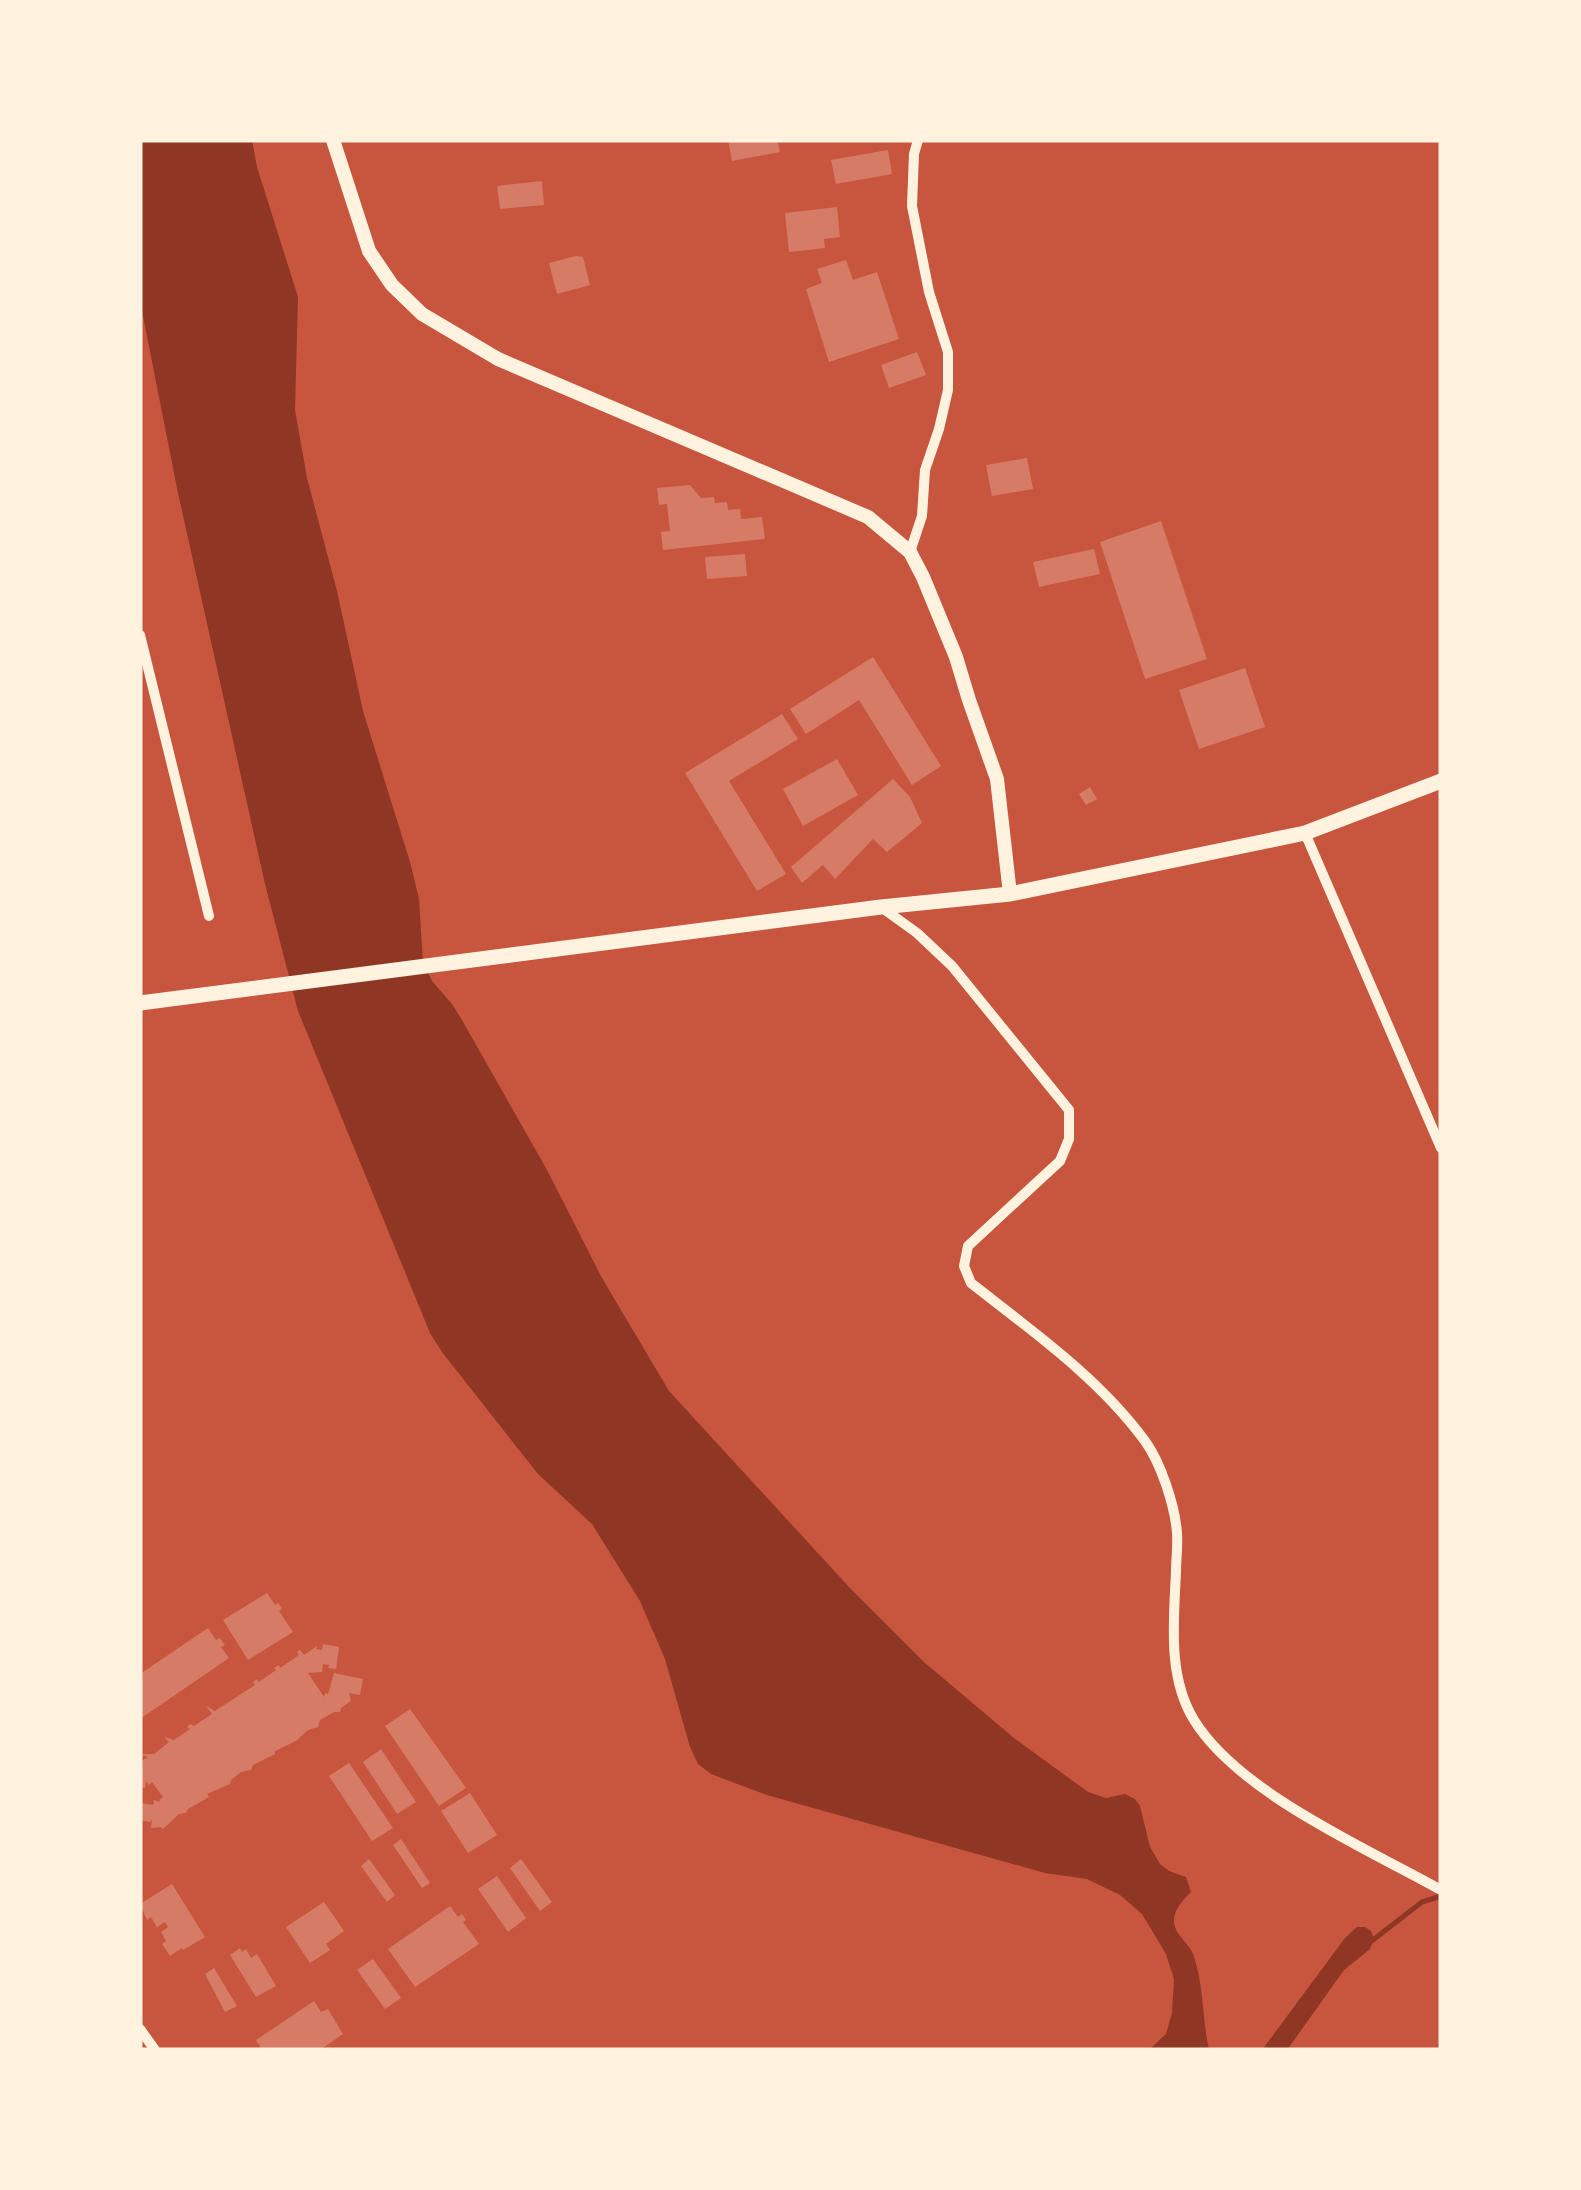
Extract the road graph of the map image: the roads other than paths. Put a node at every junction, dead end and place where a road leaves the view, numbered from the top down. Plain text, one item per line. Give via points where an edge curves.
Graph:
1 (334, 140) edge
2 (918, 140) edge
3 (910, 552) junction
4 (140, 636) edge
5 (1441, 781) edge
6 (1305, 834) junction
7 (1010, 894) junction
8 (880, 906) junction
9 (209, 916) dead end
10 (140, 1003) edge
11 (1441, 1148) edge
12 (1441, 1890) edge
13 (140, 2029) edge
14 (154, 2050) edge

1 - 3 street via 368,251 422,314 498,359 868,518
2 - 3 street via 912,206 948,352 948,390
3 - 7 street via 956,656 997,779
4 - 9 street
5 - 6 main road
6 - 7 main road
6 - 11 street
7 - 8 main road
8 - 10 main road
8 - 12 street via 952,966 1069,1110 1069,1140 1060,1161 968,1246 964,1266 972,1283 1096,1385 1147,1443 1164,1477 1177,1533 1173,1641 1178,1681 1193,1719 1271,1795
13 - 14 street

